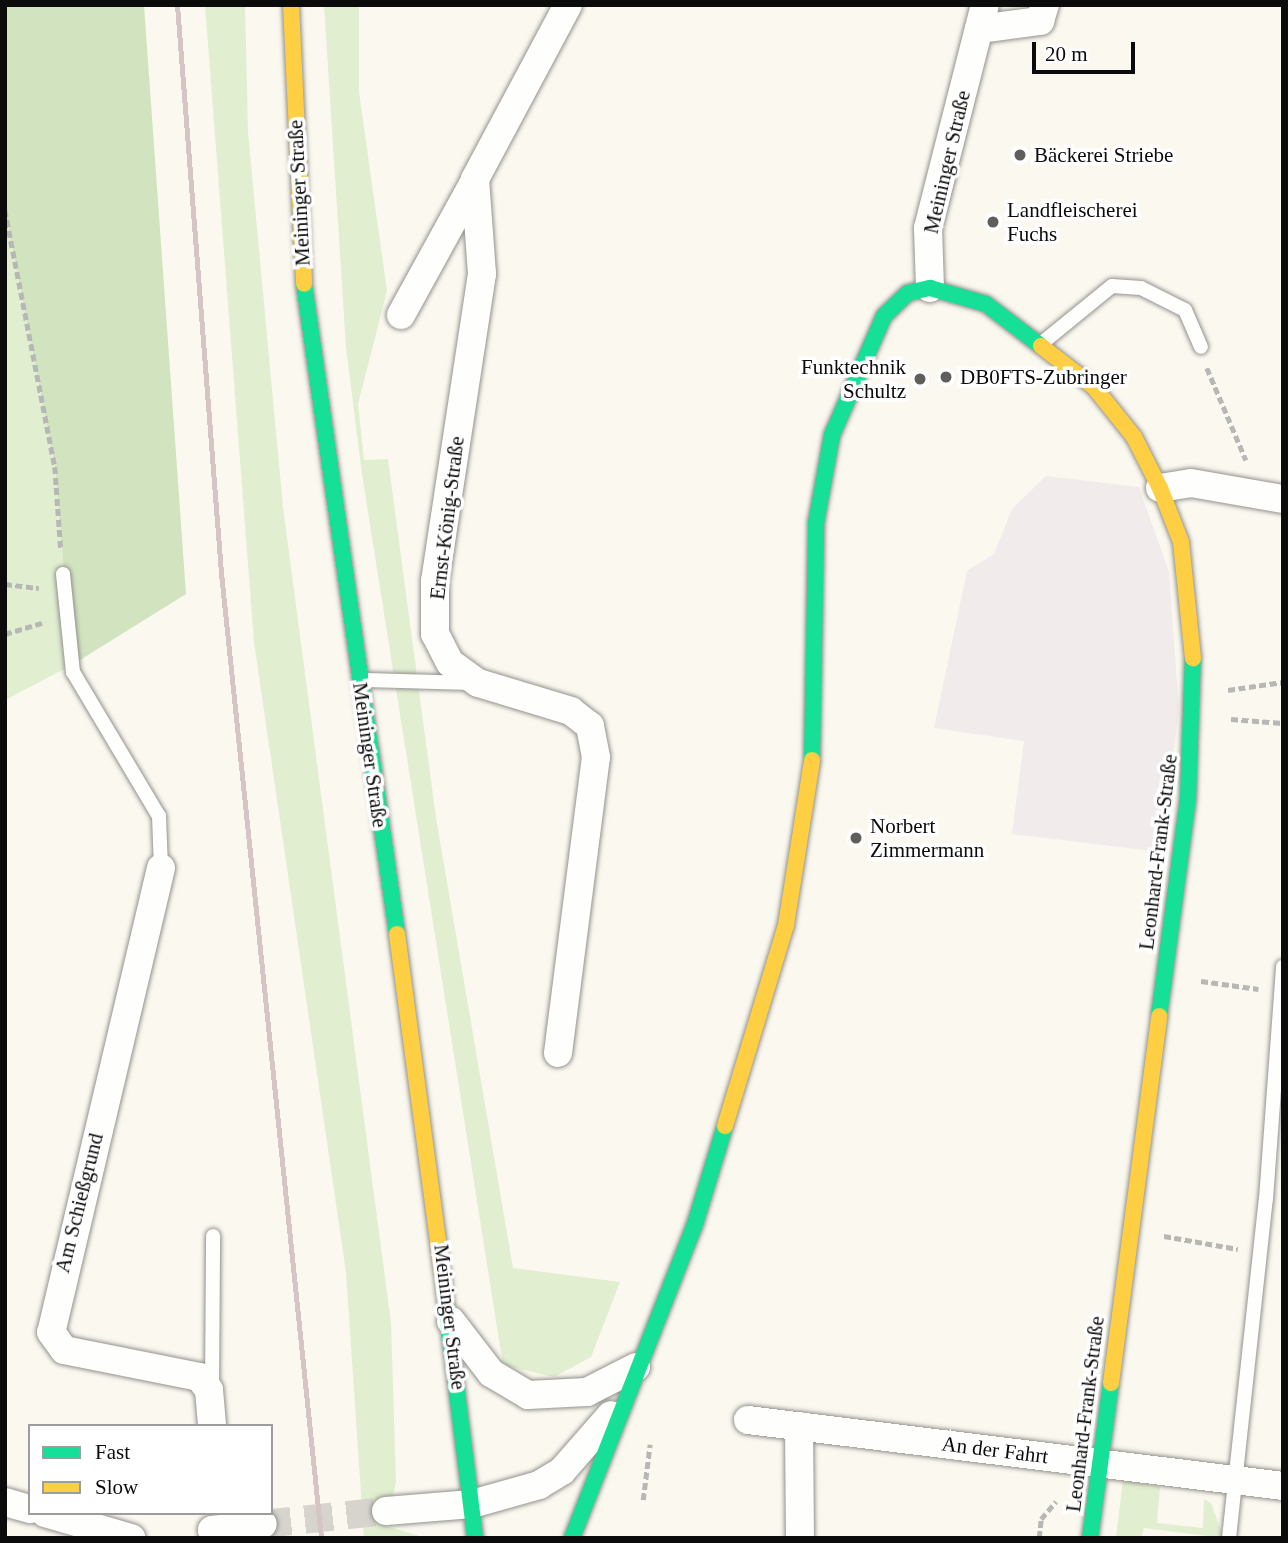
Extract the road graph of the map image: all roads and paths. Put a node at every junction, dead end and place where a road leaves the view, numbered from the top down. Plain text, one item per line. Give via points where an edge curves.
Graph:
1 (291, 5) edge
2 (568, 5) edge
3 (1045, 5) edge
4 (982, 17) edge
5 (475, 179) junction
6 (5, 210) edge
7 (930, 288) junction
8 (401, 315) dead end
9 (1041, 344) junction
10 (1200, 347) joint
11 (1160, 488) junction
12 (1272, 497) edge
13 (63, 574) joint
14 (5, 584) edge
15 (64, 590) junction
16 (66, 616) junction
17 (5, 634) edge
18 (360, 680) junction
19 (1283, 682) edge
20 (478, 683) junction
21 (1195, 694) junction
22 (1195, 718) junction
23 (1283, 723) edge
24 (162, 868) joint
25 (1283, 967) edge
26 (1164, 976) junction
27 (1280, 992) junction
28 (558, 1054) dead end
29 (1130, 1230) junction
30 (214, 1236) dead end
31 (1260, 1252) junction
32 (451, 1321) junction
33 (636, 1367) junction
34 (621, 1402) junction
35 (212, 1414) edge
36 (748, 1420) dead end
37 (799, 1426) junction
38 (1100, 1463) junction
39 (1234, 1479) junction
40 (1283, 1486) edge
41 (1063, 1493) dead end
42 (5, 1502) edge
43 (472, 1504) junction
44 (28, 1508) edge
45 (386, 1511) tunnel mouth
46 (52, 1515) edge
47 (263, 1524) tunnel mouth
48 (213, 1527) edge
49 (131, 1538) edge
50 (475, 1538) edge
51 (572, 1538) edge
52 (800, 1538) edge
53 (1039, 1538) edge
54 (1090, 1538) edge
55 (1228, 1538) edge

1 - 18 street, Meininger Straße via 298,245
2 - 5 street
3 - 4 street, Meininger Straße via 1040,21
4 - 7 street, Meininger Straße via 928,228
5 - 8 street
5 - 20 street, Ernst-König-Straße via 482,274 435,581 435,634 450,663
6 - 13 path via 55,467
7 - 9 street, Leonhard-Frank-Straße via 986,304
7 - 33 street via 908,293 884,316 832,435 816,523 811,773 786,925 733,1112
9 - 10 lane via 1112,286 1141,288 1185,310
9 - 11 street, Leonhard-Frank-Straße via 1094,387 1134,437
10 - 12 path
11 - 12 street via 1191,483
11 - 21 street, Leonhard-Frank-Straße via 1181,542 1191,596
13 - 15 lane
14 - 15 path
15 - 16 lane
16 - 17 path
16 - 24 lane via 73,672 159,816
18 - 20 lane
18 - 32 street, Meininger Straße
19 - 21 path
20 - 28 street, Ernst-König-Straße via 571,710 590,726 596,757
21 - 22 street, Leonhard-Frank-Straße
22 - 23 path
22 - 26 street, Leonhard-Frank-Straße
24 - 35 street, Am Schießgrund via 51,1332 64,1350 190,1372 205,1383
25 - 27 lane
26 - 27 path
26 - 29 street, Leonhard-Frank-Straße
27 - 31 lane
29 - 31 path
29 - 38 street, Leonhard-Frank-Straße
30 - 35 lane
31 - 39 lane
32 - 33 street via 491,1373 528,1395 587,1392
32 - 43 street, Meininger Straße
33 - 34 street
34 - 43 street via 562,1472 506,1498
34 - 51 street
36 - 37 street, An der Fahrt
37 - 38 street, An der Fahrt
37 - 52 street
38 - 39 street, An der Fahrt
38 - 54 street, Leonhard-Frank-Straße
39 - 40 street, An der Fahrt
39 - 55 lane
41 - 53 path via 1041,1519
42 - 44 street
43 - 45 street
43 - 50 street, Meininger Straße
46 - 49 street
47 - 48 street

